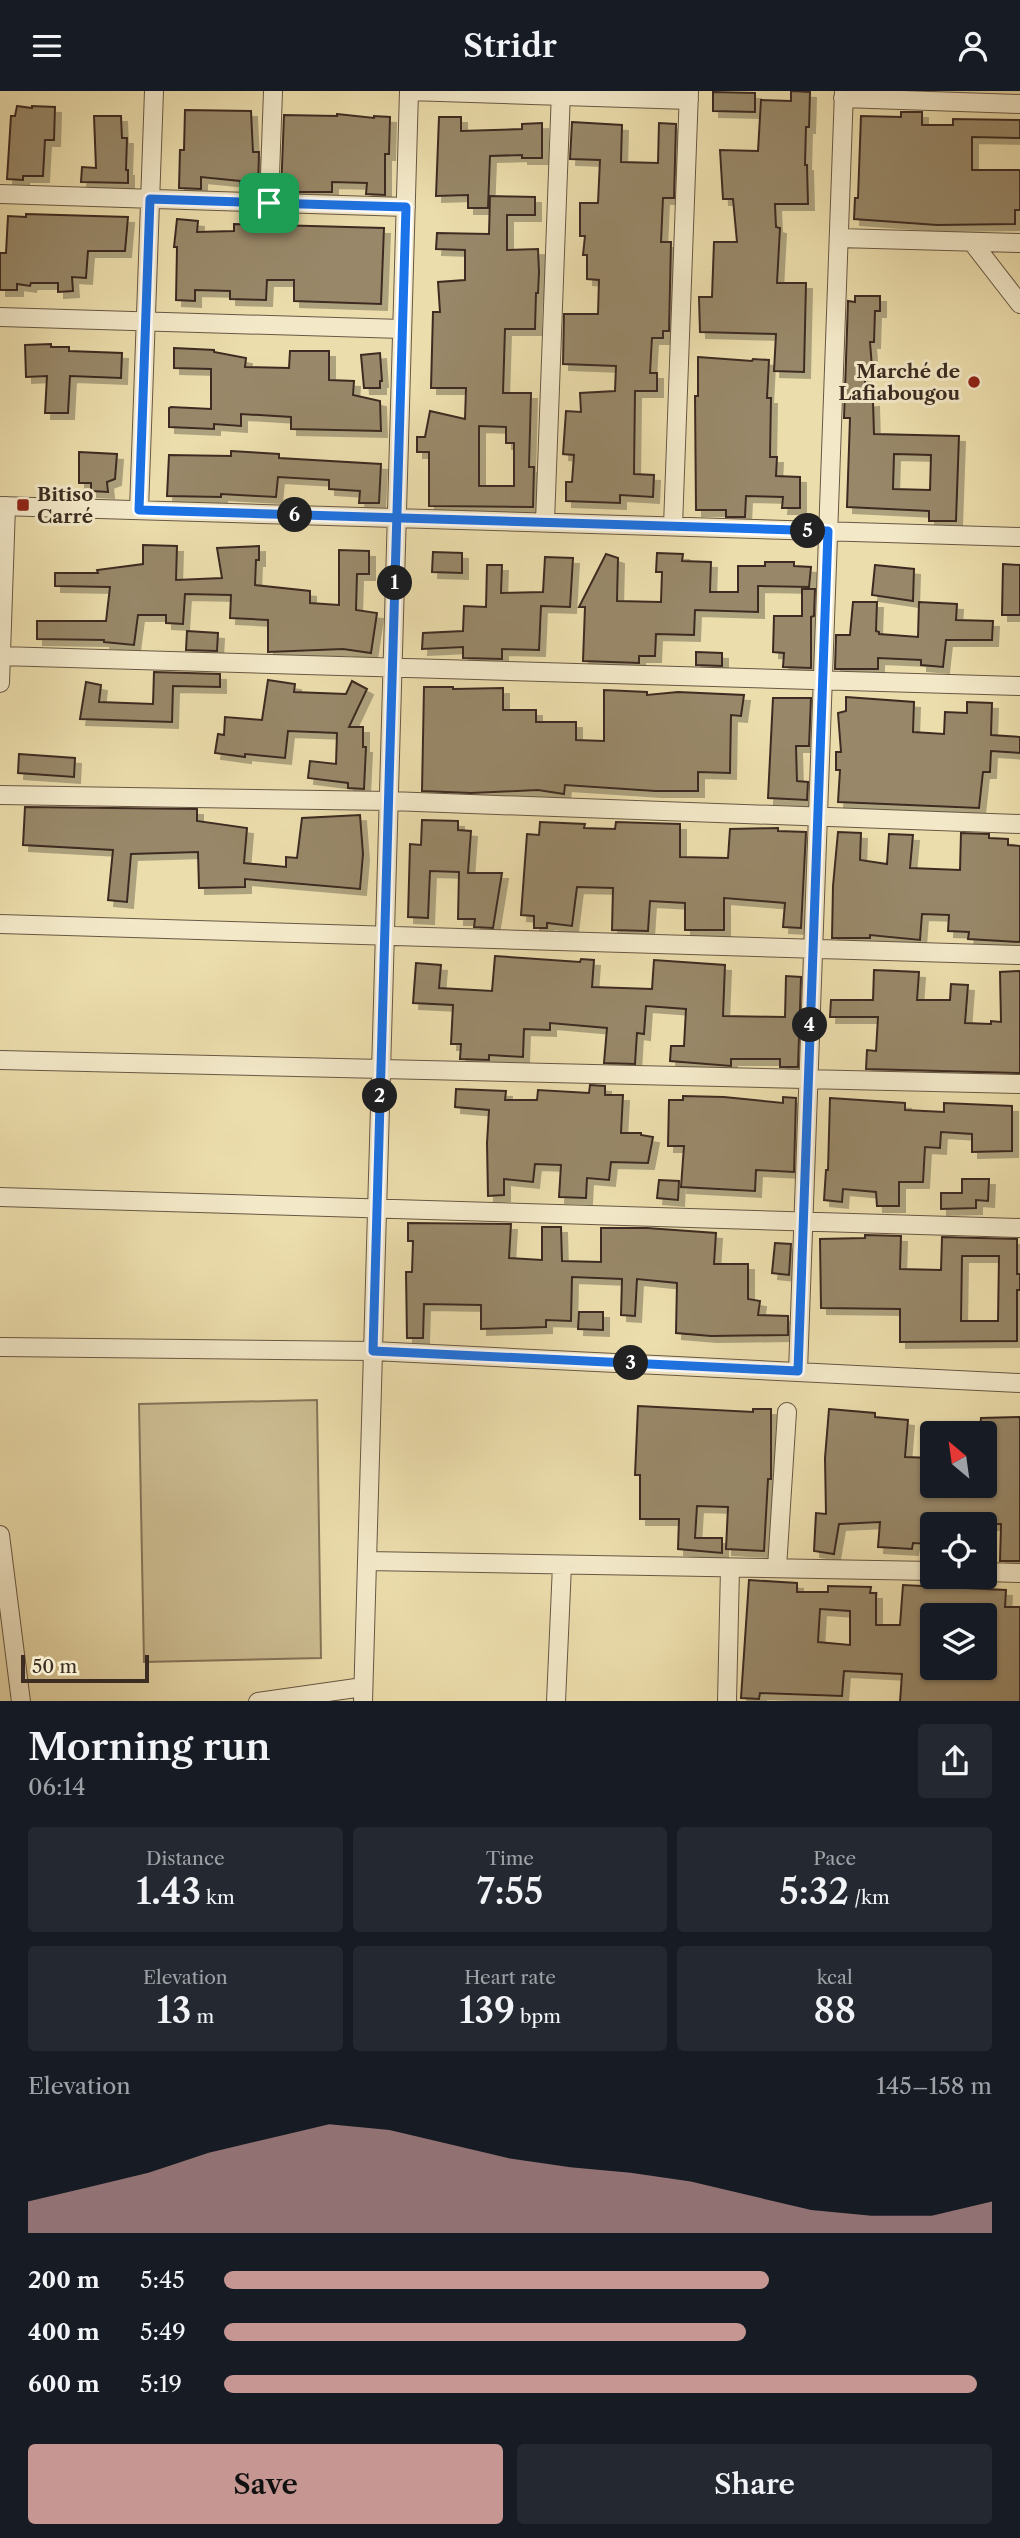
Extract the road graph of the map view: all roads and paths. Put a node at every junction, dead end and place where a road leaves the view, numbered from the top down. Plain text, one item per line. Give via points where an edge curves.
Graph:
1 (154, 91) edge
2 (273, 91) edge
3 (409, 91) edge
4 (561, 93) edge
5 (689, 95) edge
6 (844, 95) edge
7 (1020, 104) edge
8 (0, 194) edge
9 (150, 199) junction
10 (269, 203) junction
11 (406, 207) junction
12 (839, 239) junction
13 (972, 242) junction
14 (1020, 243) edge
15 (1020, 304) edge
16 (0, 317) edge
17 (146, 321) junction
18 (402, 329) junction
19 (3, 506) edge
20 (139, 510) junction
21 (397, 518) junction
22 (545, 522) junction
23 (673, 527) junction
24 (828, 531) junction
25 (1020, 537) edge
26 (1, 656) edge
27 (393, 667) junction
28 (823, 680) junction
29 (0, 683) edge
30 (1020, 686) edge
31 (0, 795) edge
32 (390, 801) junction
33 (817, 816) junction
34 (1020, 824) edge
35 (0, 924) edge
36 (385, 936) junction
37 (813, 949) junction
38 (1020, 955) edge
39 (0, 1060) edge
40 (381, 1069) junction
41 (808, 1079) junction
42 (1020, 1084) edge
43 (0, 1197) edge
44 (377, 1208) junction
45 (803, 1221) junction
46 (1020, 1228) edge
47 (0, 1347) edge
48 (373, 1351) junction
49 (798, 1371) junction
50 (1020, 1383) edge
51 (787, 1412) dead end
52 (0, 1535) edge
53 (367, 1561) junction
54 (562, 1565) junction
55 (730, 1568) junction
56 (777, 1568) junction
57 (920, 1571) edge
58 (997, 1572) edge
59 (1020, 1573) edge
60 (363, 1694) edge
61 (20, 1701) edge
62 (271, 1701) edge
63 (556, 1701) edge
64 (726, 1701) edge

1 - 9 street
2 - 10 street
3 - 4 street
3 - 11 street
4 - 5 street
4 - 22 street
5 - 23 street
6 - 7 street
6 - 12 street
8 - 9 street
9 - 10 street
9 - 17 street
10 - 11 street
11 - 18 street
12 - 13 street
12 - 24 street
13 - 14 street
13 - 15 street
16 - 17 street
17 - 18 street
17 - 20 street
18 - 21 street
19 - 20 street
19 - 26 street
20 - 21 street
21 - 22 street
21 - 27 street
22 - 23 street
23 - 24 street
24 - 25 street
24 - 28 street
26 - 27 street
26 - 29 street
27 - 28 street
27 - 32 street
28 - 30 street
28 - 33 street
31 - 32 street
32 - 33 street
32 - 36 street
33 - 34 street
33 - 37 street
35 - 36 street
36 - 37 street
36 - 40 street
37 - 38 street
37 - 41 street
39 - 40 street
40 - 41 street
40 - 44 street
41 - 42 street
41 - 45 street
43 - 44 street
44 - 45 street
44 - 48 street
45 - 46 street
45 - 49 street
47 - 48 street
48 - 49 street
48 - 53 street
49 - 50 street
51 - 56 street
52 - 61 street
53 - 54 street
53 - 60 street
54 - 55 street
54 - 63 street
55 - 56 street
55 - 64 street
56 - 57 street
58 - 59 street
60 - 62 street

